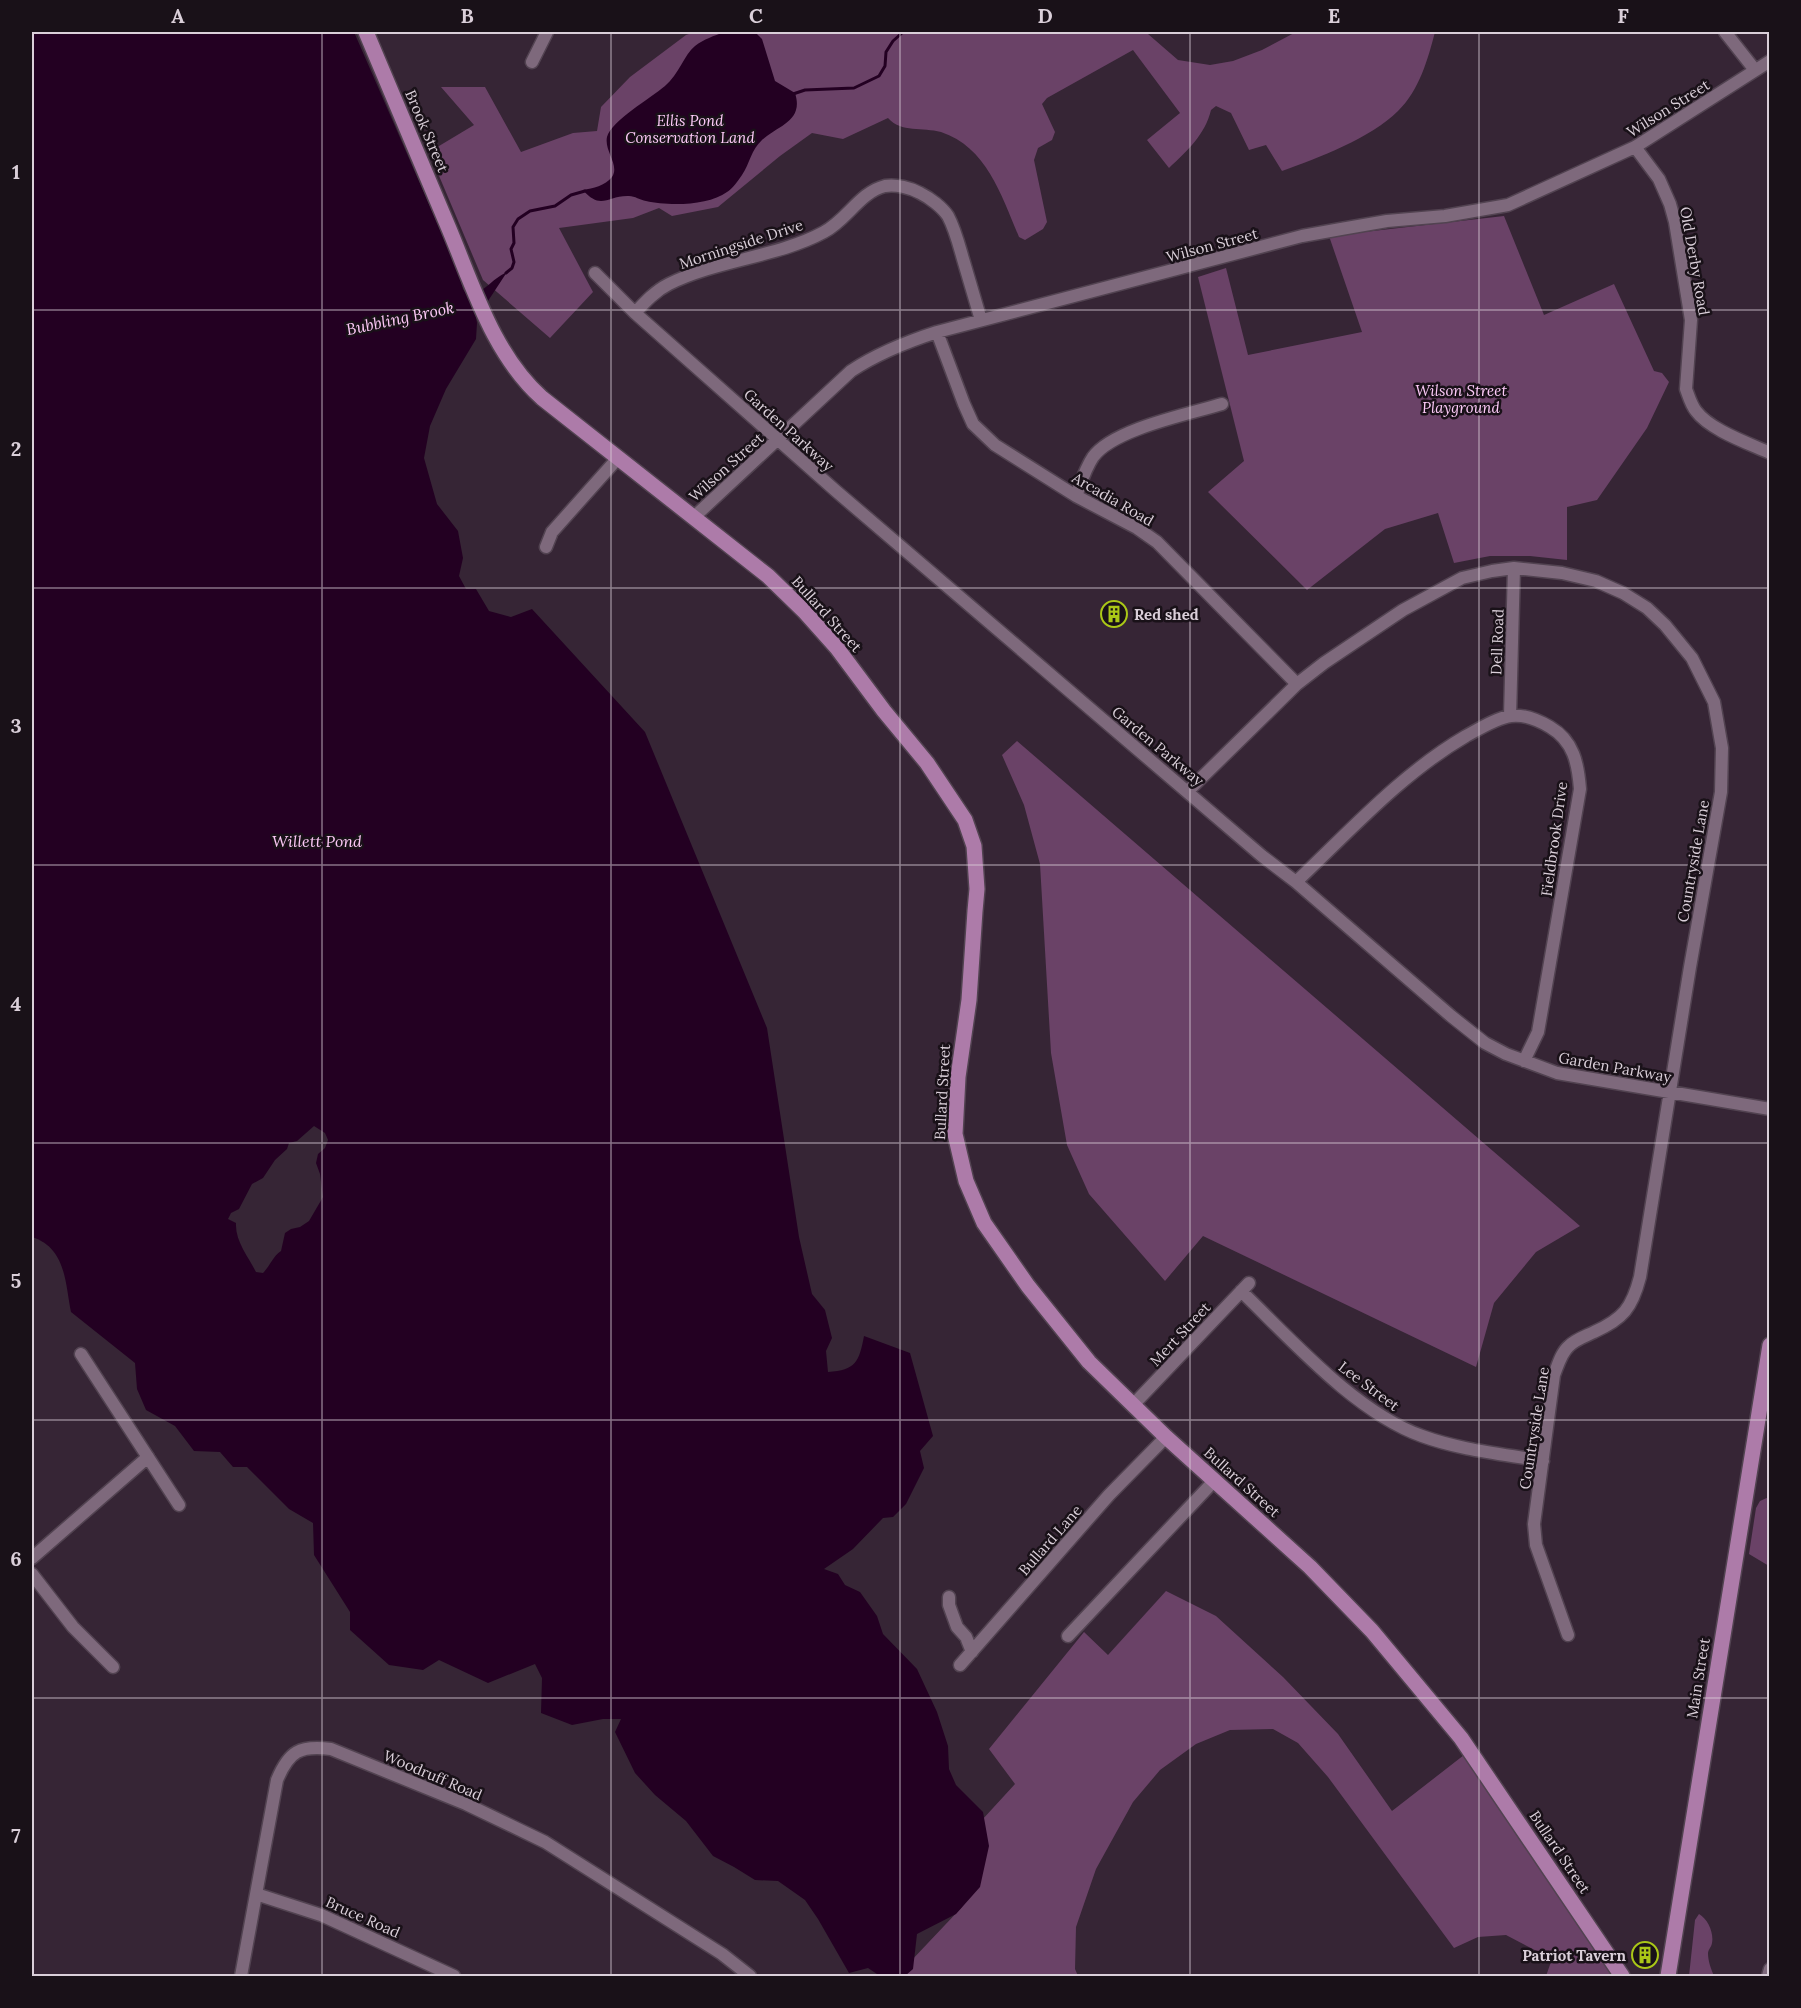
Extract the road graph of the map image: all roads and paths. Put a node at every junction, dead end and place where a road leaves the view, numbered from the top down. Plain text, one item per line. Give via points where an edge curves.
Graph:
1 (366, 32) edge
2 (547, 32) edge
3 (1725, 32) edge
4 (1770, 61) edge
5 (532, 62) dead end
6 (1755, 70) junction
7 (1635, 147) junction
8 (456, 244) joint
9 (595, 273) dead end
10 (635, 313) junction
11 (981, 320) junction
12 (937, 332) junction
13 (1222, 404) dead end
14 (779, 440) junction
15 (1770, 453) edge
16 (618, 458) junction
17 (1076, 496) junction
18 (694, 517) junction
19 (546, 547) dead end
20 (1514, 568) junction
21 (1297, 684) junction
22 (1510, 716) junction
23 (1188, 791) junction
24 (1296, 882) junction
25 (1524, 1061) junction
26 (1671, 1092) junction
27 (1770, 1109) edge
28 (1245, 1287) joint
29 (1770, 1345) edge
30 (81, 1354) dead end
31 (1132, 1405) junction
32 (1166, 1437) junction
33 (148, 1457) junction
34 (1543, 1461) junction
35 (1214, 1481) junction
36 (179, 1505) dead end
37 (32, 1558) edge
38 (32, 1574) edge
39 (949, 1597) dead end
40 (1568, 1635) dead end
41 (1068, 1636) dead end
42 (972, 1652) junction
43 (960, 1665) dead end
44 (113, 1667) dead end
45 (256, 1894) junction
46 (1770, 1970) edge
47 (445, 1974) edge
48 (241, 1977) edge
49 (750, 1977) edge
50 (1622, 1977) edge
51 (1668, 1977) edge
52 (1768, 1977) edge

1 - 8 main road, Brook Street
2 - 5 street
3 - 6 street
4 - 6 street, Wilson Street
6 - 7 street, Wilson Street
7 - 11 street, Wilson Street via 1508,205 1302,236
7 - 15 street, Old Derby Road via 1659,179 1675,222 1691,320 1686,389 1689,400 1706,422
8 - 16 main road, Bullard Street via 502,350 520,376
9 - 10 street, Garden Parkway
10 - 11 street, Morningside Drive via 668,284 825,232 870,191 900,186 920,192 948,216
10 - 14 street, Garden Parkway
11 - 12 street, Wilson Street
12 - 14 street, Wilson Street via 879,354 851,371
12 - 17 street, Arcadia Road via 973,424 995,445
13 - 17 street via 1148,426 1105,445 1086,469
14 - 18 street, Wilson Street
14 - 23 street, Garden Parkway
16 - 18 main road, Bullard Street
16 - 19 street via 552,532
17 - 21 street, Arcadia Road via 1156,542
18 - 31 main road, Bullard Street via 768,576 804,611 927,763 965,820 975,846 977,888 955,1134 966,1181 984,1223 1028,1286 1089,1362
20 - 21 street, Countryside Lane via 1462,578 1403,610
20 - 22 street, Dell Road
20 - 26 street, Countryside Lane via 1596,581 1647,608 1692,658 1714,702 1722,748 1721,792
21 - 23 street, Countryside Lane
22 - 24 street, Fieldbrook Drive via 1479,728 1424,763
22 - 25 street, Fieldbrook Drive via 1539,720 1567,740 1575,756 1580,789 1538,1032
23 - 24 street, Garden Parkway
24 - 25 street, Garden Parkway via 1467,1030
25 - 26 street, Garden Parkway via 1575,1077
26 - 27 street, Garden Parkway
26 - 34 street, Countryside Lane via 1636,1295 1616,1321 1577,1340 1560,1358 1554,1375
28 - 31 street, Mert Street
28 - 34 street, Lee Street via 1337,1383 1387,1420 1422,1436 1460,1446
29 - 51 main road, Main Street
30 - 33 street
31 - 32 main road, Bullard Street
32 - 35 main road, Bullard Street
32 - 42 street, Bullard Lane via 1109,1495
33 - 36 street
33 - 37 street
34 - 40 street, Countryside Lane via 1534,1524 1536,1545
35 - 41 street
35 - 50 main road, Bullard Street via 1310,1566 1372,1631 1461,1738
38 - 44 street via 73,1627
39 - 42 street via 957,1627
42 - 43 street, Bullard Lane
45 - 47 street, Bruce Road via 321,1915
45 - 48 street, Woodruff Road
45 - 49 street, Woodruff Road via 282,1768 302,1748 331,1749 466,1804 545,1842 723,1953
46 - 52 street

